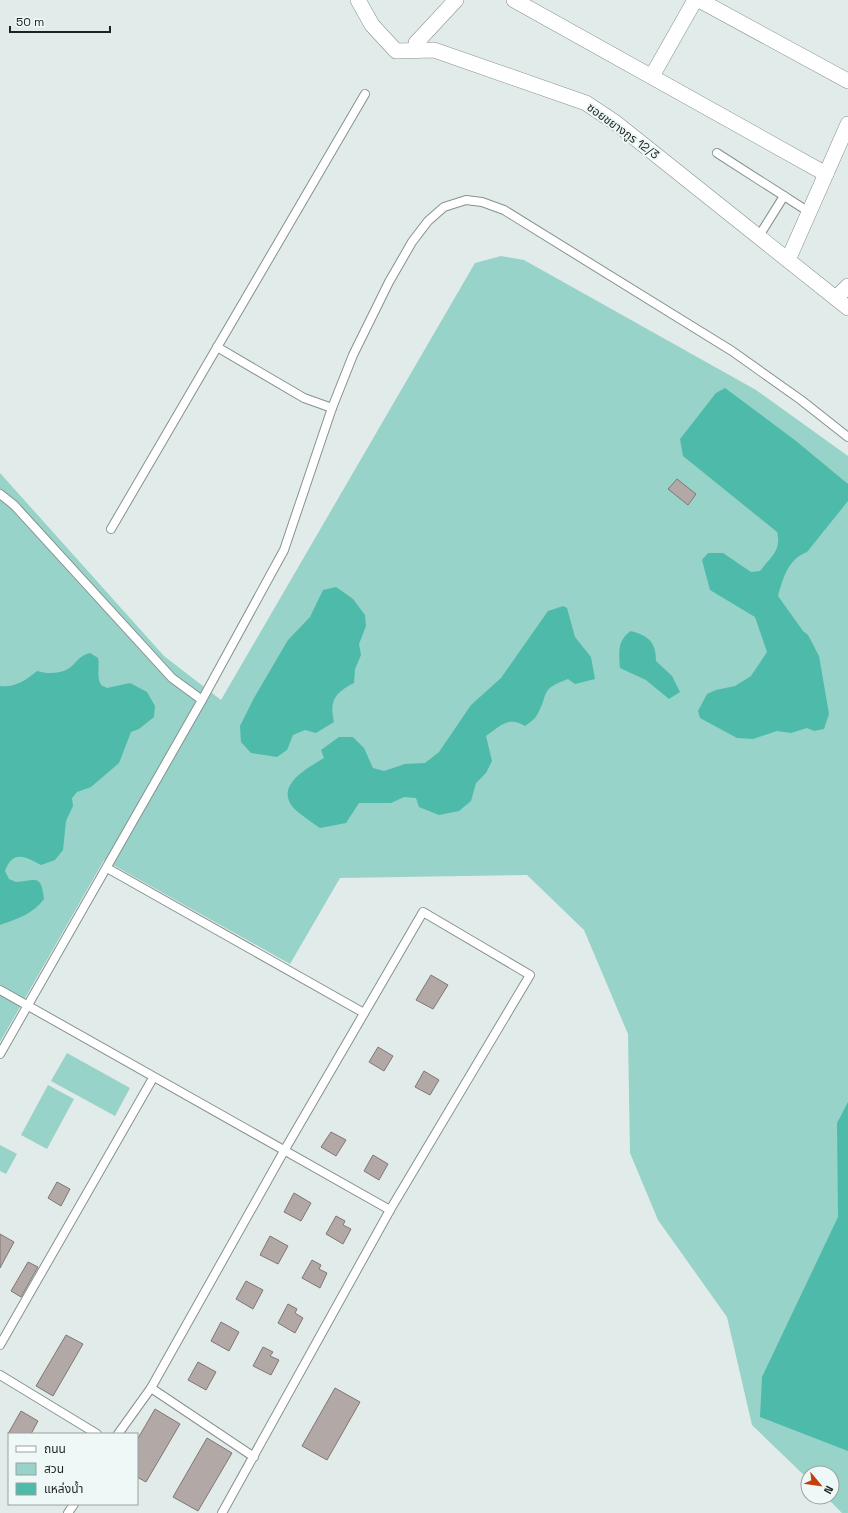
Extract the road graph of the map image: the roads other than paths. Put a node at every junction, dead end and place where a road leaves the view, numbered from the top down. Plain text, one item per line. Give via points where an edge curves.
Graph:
1 (358, 0) edge
2 (456, 0) edge
3 (514, 0) edge
4 (695, 0) edge
5 (699, 0) edge
6 (416, 50) junction
7 (652, 76) junction
8 (848, 81) edge
9 (365, 94) dead end
10 (848, 124) edge
11 (717, 153) dead end
12 (826, 174) junction
13 (784, 196) junction
14 (809, 212) junction
15 (758, 236) junction
16 (788, 260) junction
17 (848, 286) edge
18 (836, 298) junction
19 (848, 308) edge
20 (217, 347) junction
21 (332, 408) junction
22 (848, 437) edge
23 (0, 494) edge
24 (111, 530) dead end
25 (202, 700) junction
26 (107, 868) junction
27 (0, 990) edge
28 (28, 1006) junction
29 (364, 1013) junction
30 (0, 1054) edge
31 (153, 1078) junction
32 (284, 1151) junction
33 (390, 1210) junction
34 (0, 1345) edge
35 (0, 1375) edge
36 (150, 1388) junction
37 (95, 1433) edge
38 (119, 1433) edge
39 (254, 1457) junction
40 (222, 1513) edge

1 - 6 street, ซอยชยางกูร 12/3 via 372,24 396,51
2 - 6 street via 416,43
3 - 7 street
4 - 7 street
5 - 8 street
6 - 15 street, ซอยชยางกูร 12/3 via 434,50 586,103 616,123
7 - 12 street
9 - 20 lane
10 - 12 street
11 - 13 lane
12 - 14 street
13 - 14 lane
13 - 15 lane
14 - 16 street
15 - 16 street, ซอยชยางกูร 12/3
16 - 18 street, ซอยชยางกูร 12/3
17 - 18 street
18 - 19 street, ซอยชยางกูร 12/3
20 - 21 lane via 304,398
20 - 24 lane
21 - 22 lane via 353,355 412,242 428,221 444,207 466,200 482,202 504,210 725,347
21 - 25 lane via 284,550
23 - 25 lane via 14,505 172,678
25 - 26 lane
26 - 28 lane
26 - 29 lane
27 - 28 lane
28 - 30 lane
28 - 31 lane
29 - 32 lane
29 - 33 lane via 423,912 530,975
31 - 32 lane
31 - 34 lane
32 - 33 lane
32 - 36 lane
33 - 39 lane
35 - 37 lane
36 - 38 lane
36 - 39 lane
39 - 40 lane

